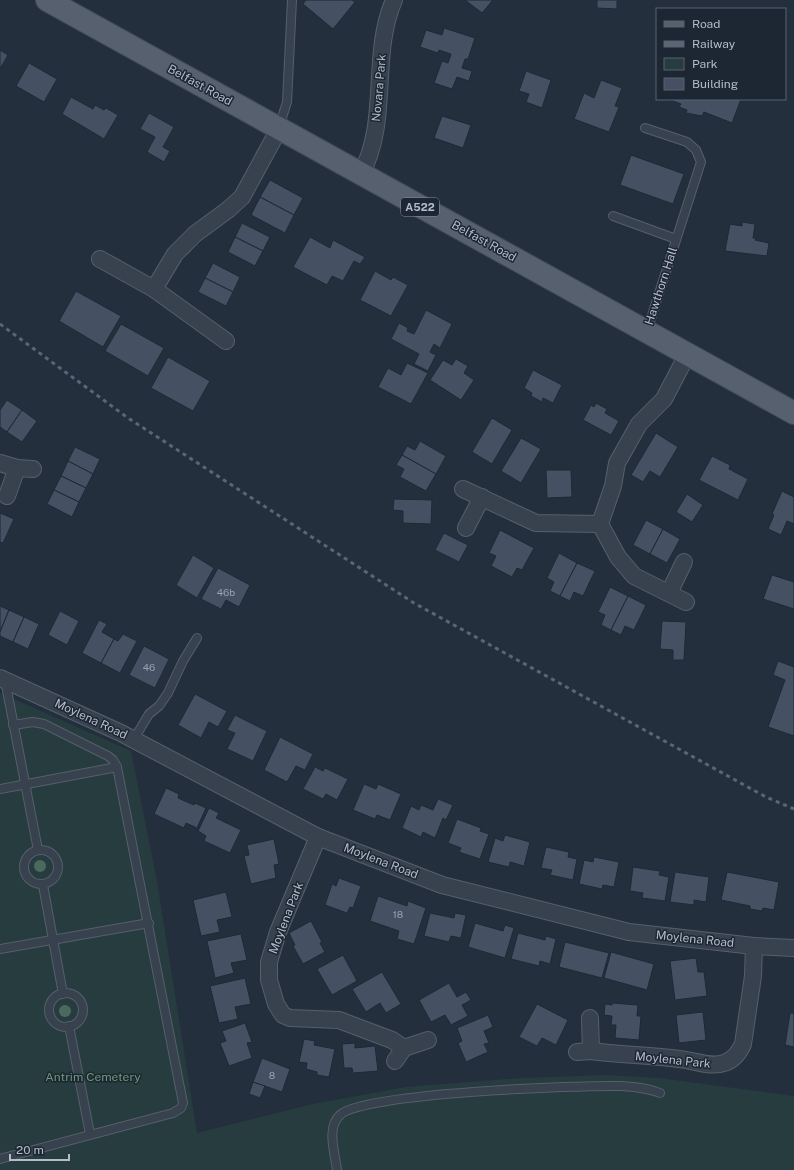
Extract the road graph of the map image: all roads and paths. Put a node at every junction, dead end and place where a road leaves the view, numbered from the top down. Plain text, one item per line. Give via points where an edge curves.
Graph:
1 (47, 0) edge
2 (292, 0) edge
3 (394, 0) edge
4 (645, 128) dead end
5 (278, 129) junction
6 (361, 174) junction
7 (613, 216) dead end
8 (676, 239) junction
9 (100, 259) dead end
10 (154, 289) junction
11 (646, 332) junction
12 (226, 341) dead end
13 (688, 353) junction
14 (794, 413) edge
15 (0, 463) edge
16 (17, 468) junction
17 (33, 469) dead end
18 (463, 489) dead end
19 (7, 496) dead end
20 (482, 497) junction
21 (600, 524) junction
22 (466, 528) dead end
23 (684, 562) dead end
24 (669, 593) junction
25 (686, 602) dead end
26 (197, 638) dead end
27 (2, 679) edge
28 (13, 725) junction
29 (134, 739) junction
30 (117, 767) junction
31 (24, 785) junction
32 (0, 789) edge
33 (318, 837) junction
34 (38, 850) junction
35 (43, 885) junction
36 (149, 923) junction
37 (53, 939) junction
38 (754, 946) junction
39 (794, 948) edge
40 (0, 949) edge
41 (63, 994) junction
42 (590, 1018) dead end
43 (70, 1026) junction
44 (428, 1040) dead end
45 (660, 1093) dead end
46 (90, 1134) junction
47 (0, 1160) edge
48 (337, 1170) edge

1 - 5 main road, Belfast Road / A522
2 - 5 lane via 287,102
3 - 6 street, Novara Park via 382,43 374,141
4 - 8 lane, Hawthorn Hall via 686,142 696,150 701,162
5 - 6 main road, Belfast Road / A522
5 - 10 street via 242,197 195,234 175,254
6 - 11 main road, Belfast Road / A522
7 - 8 lane, Hawthorn Hall
8 - 11 lane, Hawthorn Hall
9 - 10 street
10 - 12 street
11 - 13 main road, Belfast Road / A522
13 - 14 main road, Belfast Road / A522
13 - 21 street via 664,399 639,424 617,463 613,486
15 - 16 street
16 - 17 street
16 - 19 street
18 - 20 street
20 - 21 street via 536,523
20 - 22 street
21 - 24 street via 618,557 634,576
23 - 24 street
24 - 25 street
26 - 29 lane via 168,693 159,706 149,714
27 - 28 lane
27 - 29 street, Moylena Road
28 - 30 lane via 33,722 44,724 108,756
28 - 31 lane
29 - 33 street, Moylena Road
30 - 31 lane
30 - 36 lane
31 - 32 lane
31 - 34 lane
33 - 38 street, Moylena Road via 442,885 629,932
33 - 44 street, Moylena Park via 271,954 269,973 276,1004 283,1015 290,1018 339,1020 392,1040 399,1055
34 - 35 lane via 29,855 24,870 33,882
34 - 35 lane via 53,854 59,869 54,880
35 - 37 lane
36 - 37 lane
36 - 46 lane via 183,1103 181,1108 173,1113
37 - 40 lane
37 - 41 lane
38 - 39 street, Moylena Road
38 - 42 street, Moylena Park via 753,976 743,1044 738,1054 730,1061 723,1064 705,1064 680,1059 584,1052
41 - 43 lane via 78,998 83,1008 78,1022
41 - 43 lane via 58,995 51,1003 51,1018 59,1025
43 - 46 lane
45 - 48 lane via 644,1088 600,1086 431,1096 357,1106 340,1114 333,1126
46 - 47 lane

